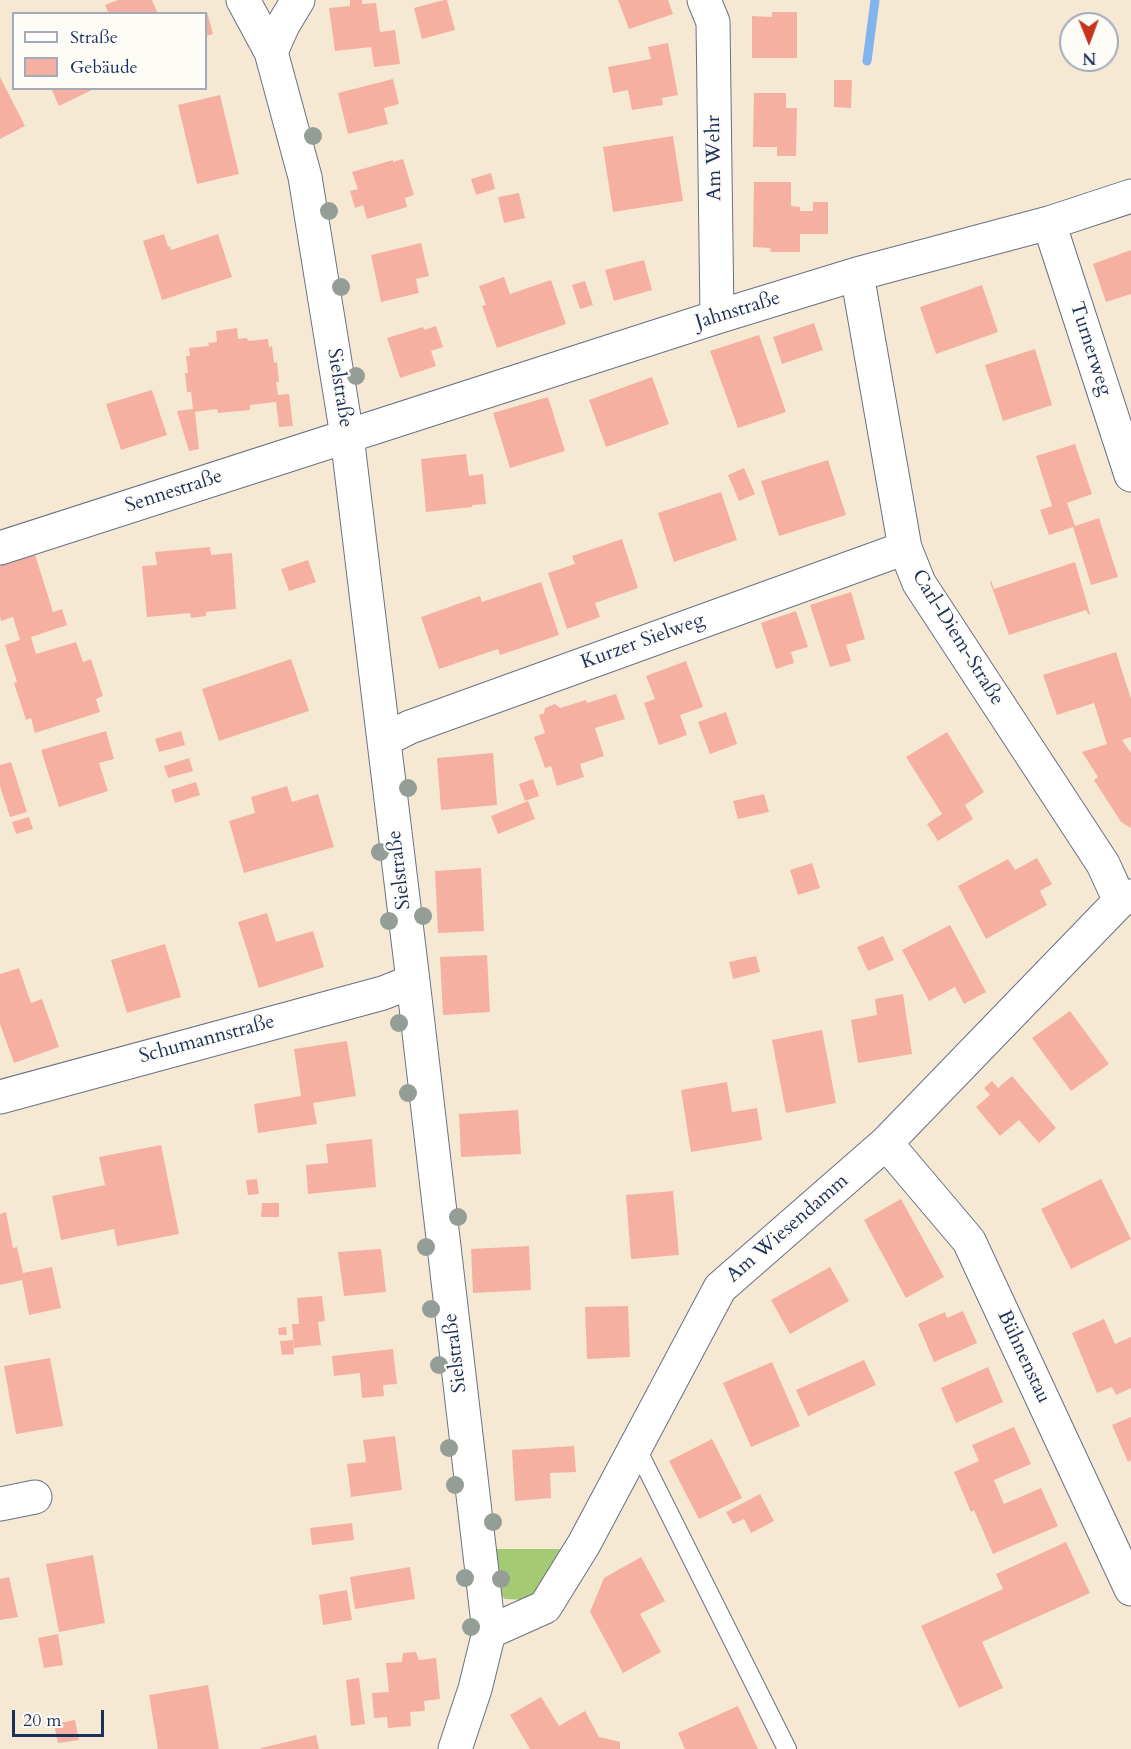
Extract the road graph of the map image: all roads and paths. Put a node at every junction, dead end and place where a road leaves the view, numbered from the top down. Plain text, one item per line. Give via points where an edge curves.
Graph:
1 (243, 0) edge
2 (298, 0) edge
3 (704, 0) edge
4 (270, 52) junction
5 (1131, 196) edge
6 (1049, 223) junction
7 (857, 274) junction
8 (717, 317) junction
9 (347, 436) junction
10 (1131, 476) edge
11 (0, 548) edge
12 (905, 548) junction
13 (384, 740) junction
14 (1126, 899) edge
15 (413, 981) junction
16 (0, 1097) edge
17 (886, 1143) junction
18 (636, 1447) junction
19 (35, 1497) dead end
20 (0, 1504) edge
21 (1131, 1589) edge
22 (489, 1632) junction
23 (455, 1749) edge
24 (787, 1749) edge

1 - 4 street, Sielstraße
2 - 4 street
3 - 8 street, Am Wehr via 713,22
4 - 9 street, Sielstraße via 305,177
5 - 6 street, Jahnstraße
6 - 7 street, Jahnstraße
6 - 10 street, Turnerweg
7 - 8 street, Jahnstraße
7 - 12 street, Carl-Diem-Straße
8 - 9 street, Jahnstraße
9 - 11 street, Sennestraße
9 - 13 street, Sielstraße
12 - 13 street, Kurzer Sielweg via 410,726
12 - 14 street, Carl-Diem-Straße via 919,583
13 - 15 street, Sielstraße
14 - 17 street, Am Wiesendamm
15 - 16 street, Schumannstraße via 383,993
15 - 22 street, Sielstraße
17 - 18 street, Am Wiesendamm via 720,1288
17 - 21 street, Bühnenstau via 969,1241
18 - 22 street, Am Wiesendamm via 545,1607
18 - 24 lane
19 - 20 street
22 - 23 street, Sielstraße

